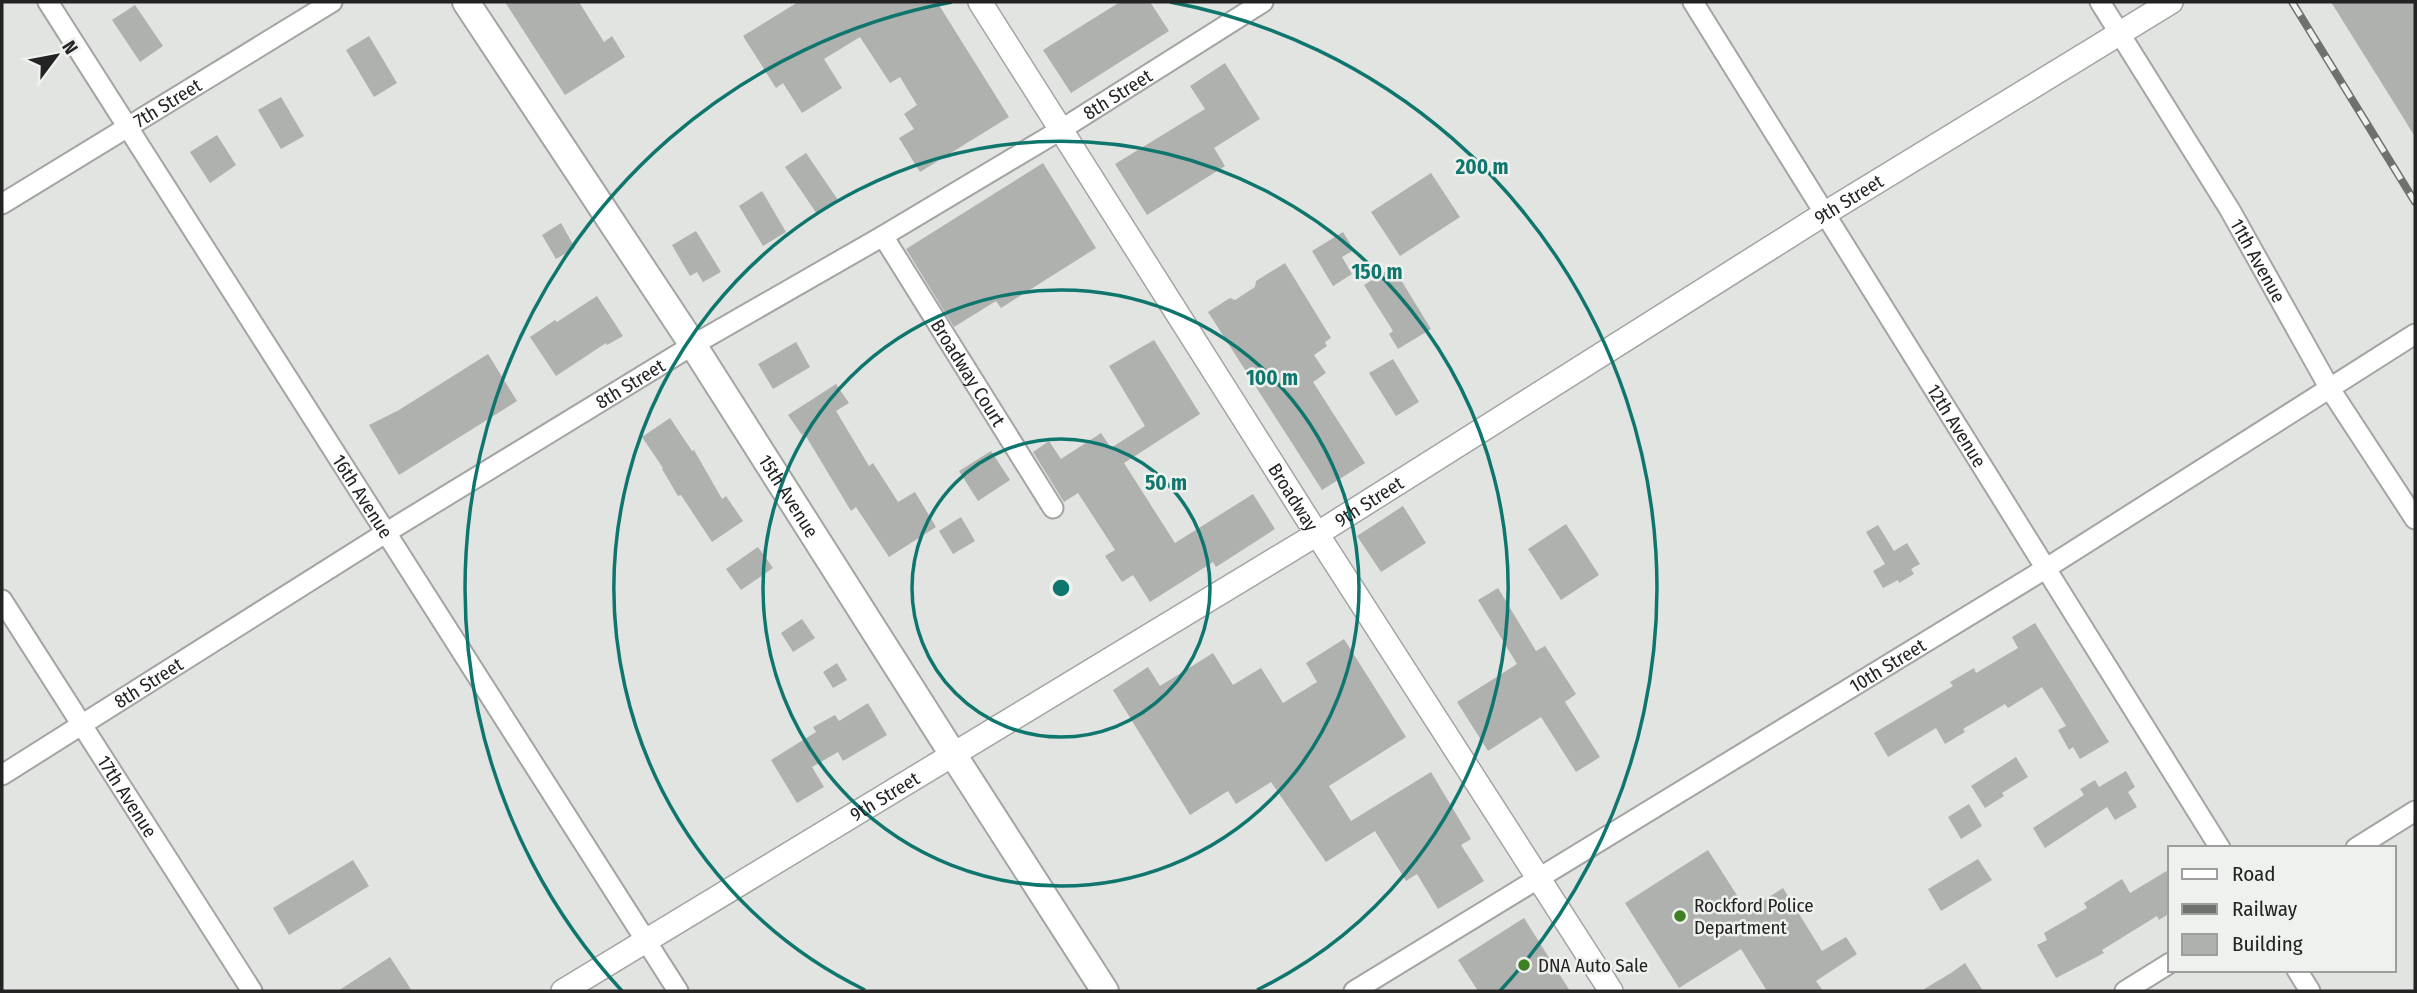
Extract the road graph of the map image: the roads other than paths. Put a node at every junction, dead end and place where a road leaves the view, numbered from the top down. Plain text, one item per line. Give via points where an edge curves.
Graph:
1 (48, 2) edge
2 (332, 2) edge
3 (466, 2) edge
4 (980, 2) edge
5 (1263, 2) edge
6 (1693, 2) edge
7 (2100, 2) edge
8 (2171, 2) edge
9 (2120, 34) junction
10 (128, 126) junction
11 (1062, 129) junction
12 (2, 204) edge
13 (1824, 214) junction
14 (883, 236) junction
15 (2415, 334) edge
16 (693, 345) junction
17 (2330, 389) junction
18 (1053, 508) dead end
19 (2415, 519) edge
20 (387, 532) junction
21 (1317, 534) junction
22 (2045, 569) junction
23 (2, 600) edge
24 (82, 726) junction
25 (954, 757) junction
26 (2, 775) edge
27 (2415, 811) edge
28 (2219, 846) edge
29 (2359, 846) edge
30 (1540, 878) junction
31 (645, 940) junction
32 (2168, 964) edge
33 (2298, 972) edge
34 (252, 991) edge
35 (564, 991) edge
36 (678, 991) edge
37 (1105, 991) edge
38 (1354, 991) edge
39 (1611, 991) edge
40 (2125, 991) edge
41 (2310, 991) edge

1 - 10 street, 16th Avenue
2 - 10 street, 7th Street
3 - 16 main road, 15th Avenue
4 - 11 street, Broadway
5 - 11 street, 8th Street
6 - 13 street, 12th Avenue
7 - 9 street, 11th Avenue
8 - 9 street, 9th Street
9 - 13 street, 9th Street
9 - 17 street, 11th Avenue via 2230,210
10 - 12 street, 7th Street
10 - 20 street, 16th Avenue
11 - 14 street, 8th Street
11 - 21 street, Broadway
13 - 21 street, 9th Street
13 - 22 street, 12th Avenue
14 - 16 street, 8th Street
14 - 18 street, Broadway Court
15 - 17 street, 10th Street
16 - 20 street, 8th Street
16 - 25 main road, 15th Avenue
17 - 19 street, 11th Avenue
17 - 22 street, 10th Street
20 - 24 street, 8th Street
20 - 31 street, 16th Avenue
21 - 25 street, 9th Street
21 - 30 street, Broadway
22 - 28 street, 12th Avenue
22 - 30 street, 10th Street
23 - 24 street, 17th Avenue
24 - 26 street, 8th Street
24 - 34 street, 17th Avenue
25 - 31 street, 9th Street
25 - 37 main road, 15th Avenue
27 - 29 street
30 - 38 street, 10th Street
30 - 39 street, Broadway
31 - 35 street, 9th Street
31 - 36 street, 16th Avenue
32 - 40 street
33 - 41 street

